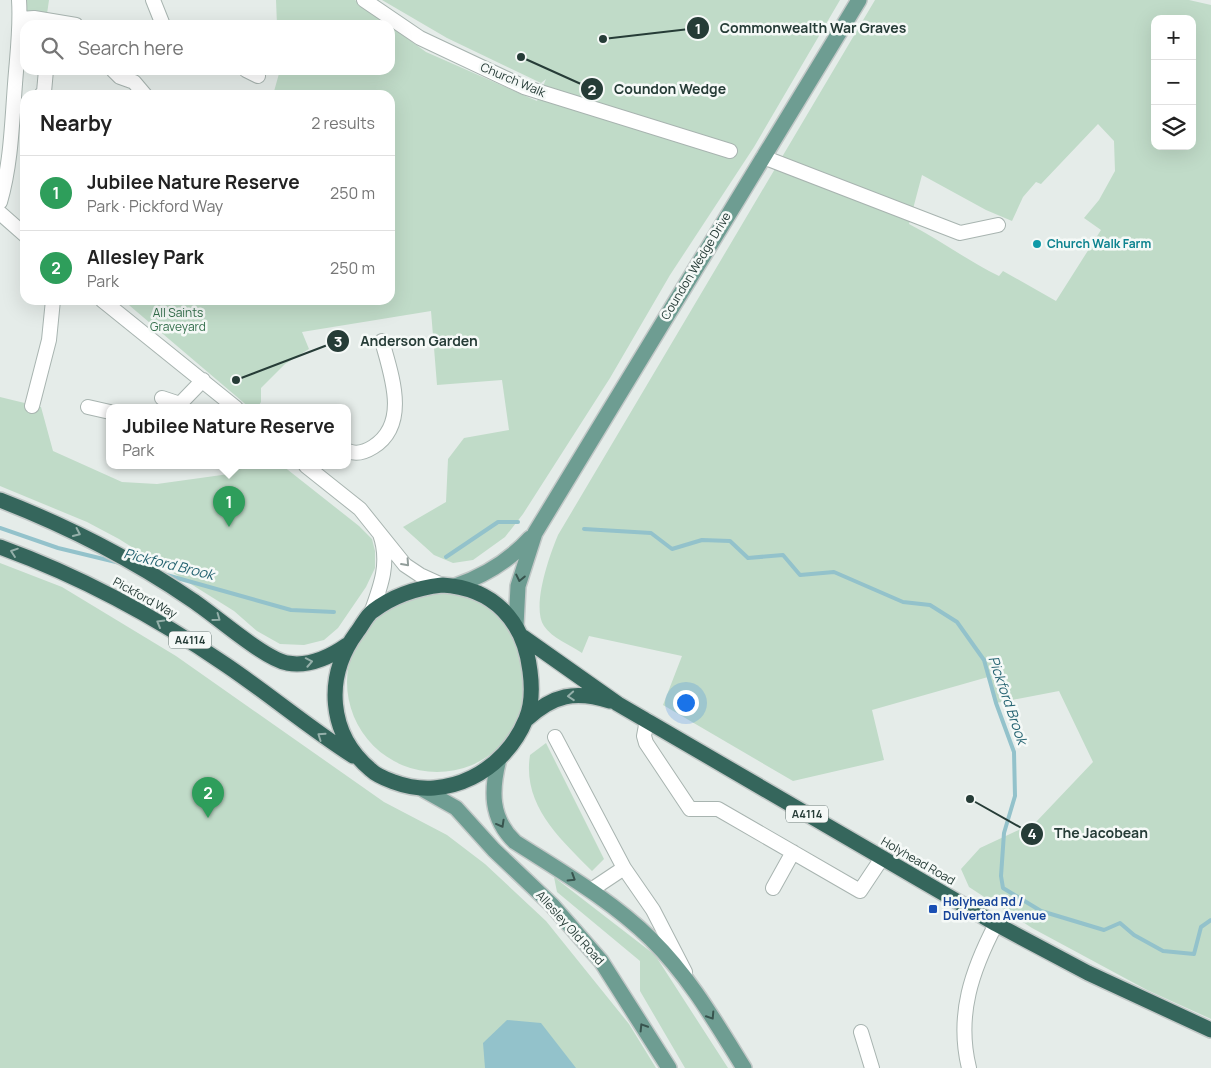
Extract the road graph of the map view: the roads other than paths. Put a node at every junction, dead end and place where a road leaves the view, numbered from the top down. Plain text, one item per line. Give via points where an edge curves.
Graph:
1 (19, 0) edge
2 (153, 0) edge
3 (364, 0) edge
4 (859, 0) edge
5 (20, 19) joint
6 (46, 20) edge
7 (161, 20) edge
8 (393, 20) edge
9 (395, 21) edge
10 (20, 63) edge
11 (46, 75) edge
12 (118, 75) edge
13 (44, 90) edge
14 (141, 90) edge
15 (730, 151) dead end
16 (763, 157) junction
17 (0, 202) edge
18 (0, 213) edge
19 (998, 224) dead end
20 (20, 231) edge
21 (53, 305) edge
22 (108, 305) edge
23 (382, 341) dead end
24 (202, 380) junction
25 (162, 398) dead end
26 (174, 404) edge
27 (180, 404) edge
28 (231, 404) edge
29 (32, 406) dead end
30 (88, 407) dead end
31 (106, 411) edge
32 (351, 452) edge
33 (310, 469) edge
34 (0, 500) edge
35 (378, 529) junction
36 (535, 533) junction
37 (0, 547) edge
38 (448, 586) junction
39 (371, 613) junction
40 (520, 632) junction
41 (349, 644) junction
42 (618, 704) junction
43 (527, 719) junction
44 (647, 720) junction
45 (555, 737) dead end
46 (499, 758) junction
47 (362, 763) junction
48 (424, 790) junction
49 (793, 852) junction
50 (882, 858) junction
51 (624, 868) junction
52 (773, 888) dead end
53 (591, 890) junction
54 (996, 924) junction
55 (699, 997) junction
56 (1211, 1030) edge
57 (861, 1032) dead end
58 (869, 1067) edge
59 (668, 1068) edge
60 (744, 1068) edge
61 (969, 1068) edge

1 - 5 street
2 - 7 street
3 - 8 street, Church Walk
4 - 16 main road, Coundon Wedge Drive
5 - 6 street
9 - 15 street, Church Walk via 420,38 524,88
10 - 17 street
11 - 13 street
12 - 14 street via 134,82
16 - 19 street via 960,233
16 - 36 main road, Coundon Wedge Drive
18 - 20 street
21 - 29 street via 50,340
22 - 24 street
23 - 32 street via 395,389 394,414 385,436 375,446 359,453
24 - 27 street
24 - 28 street
25 - 26 street
30 - 31 street
33 - 35 street via 360,509
34 -> 41 highway, Pickford Way / A4114 via 86,538 143,569 267,654 286,663 320,660
35 -> 38 street via 405,564 420,575
35 - 39 street via 386,564
36 - 38 main road, Coundon Wedge Drive via 489,572
36 -> 40 main road, Coundon Wedge Drive via 518,586
47 -> 37 highway, Pickford Way / A4114 via 180,634 79,580
38 - 39 highway via 409,591
38 - 40 highway, Holyhead Road via 485,596
39 - 41 highway
40 - 42 highway, Holyhead Road / A4114
40 - 43 highway via 531,678
41 - 47 highway via 336,676 335,711 347,744
42 -> 43 highway, Holyhead Road via 582,696 559,697 543,704
42 - 44 highway, Holyhead Road / A4114
43 - 46 highway
44 - 49 street via 646,744 690,809 718,809
44 - 50 highway, Holyhead Road / A4114
45 - 51 street
46 - 48 highway via 463,782 442,789
46 -> 53 main road via 493,800 499,822 507,834
47 - 48 highway via 387,780
59 -> 48 main road, Allesley Old Road via 601,961 552,905 494,850 456,808
49 - 50 street via 860,892
49 - 52 street
50 - 54 highway, Holyhead Road / A4114
51 - 53 street
51 - 55 street via 652,910
53 - 55 main road via 651,939
54 - 56 highway, Holyhead Road / A4114 via 1088,973
54 - 61 street via 976,964 966,997 964,1028
55 -> 60 main road
57 - 58 street via 867,1046

